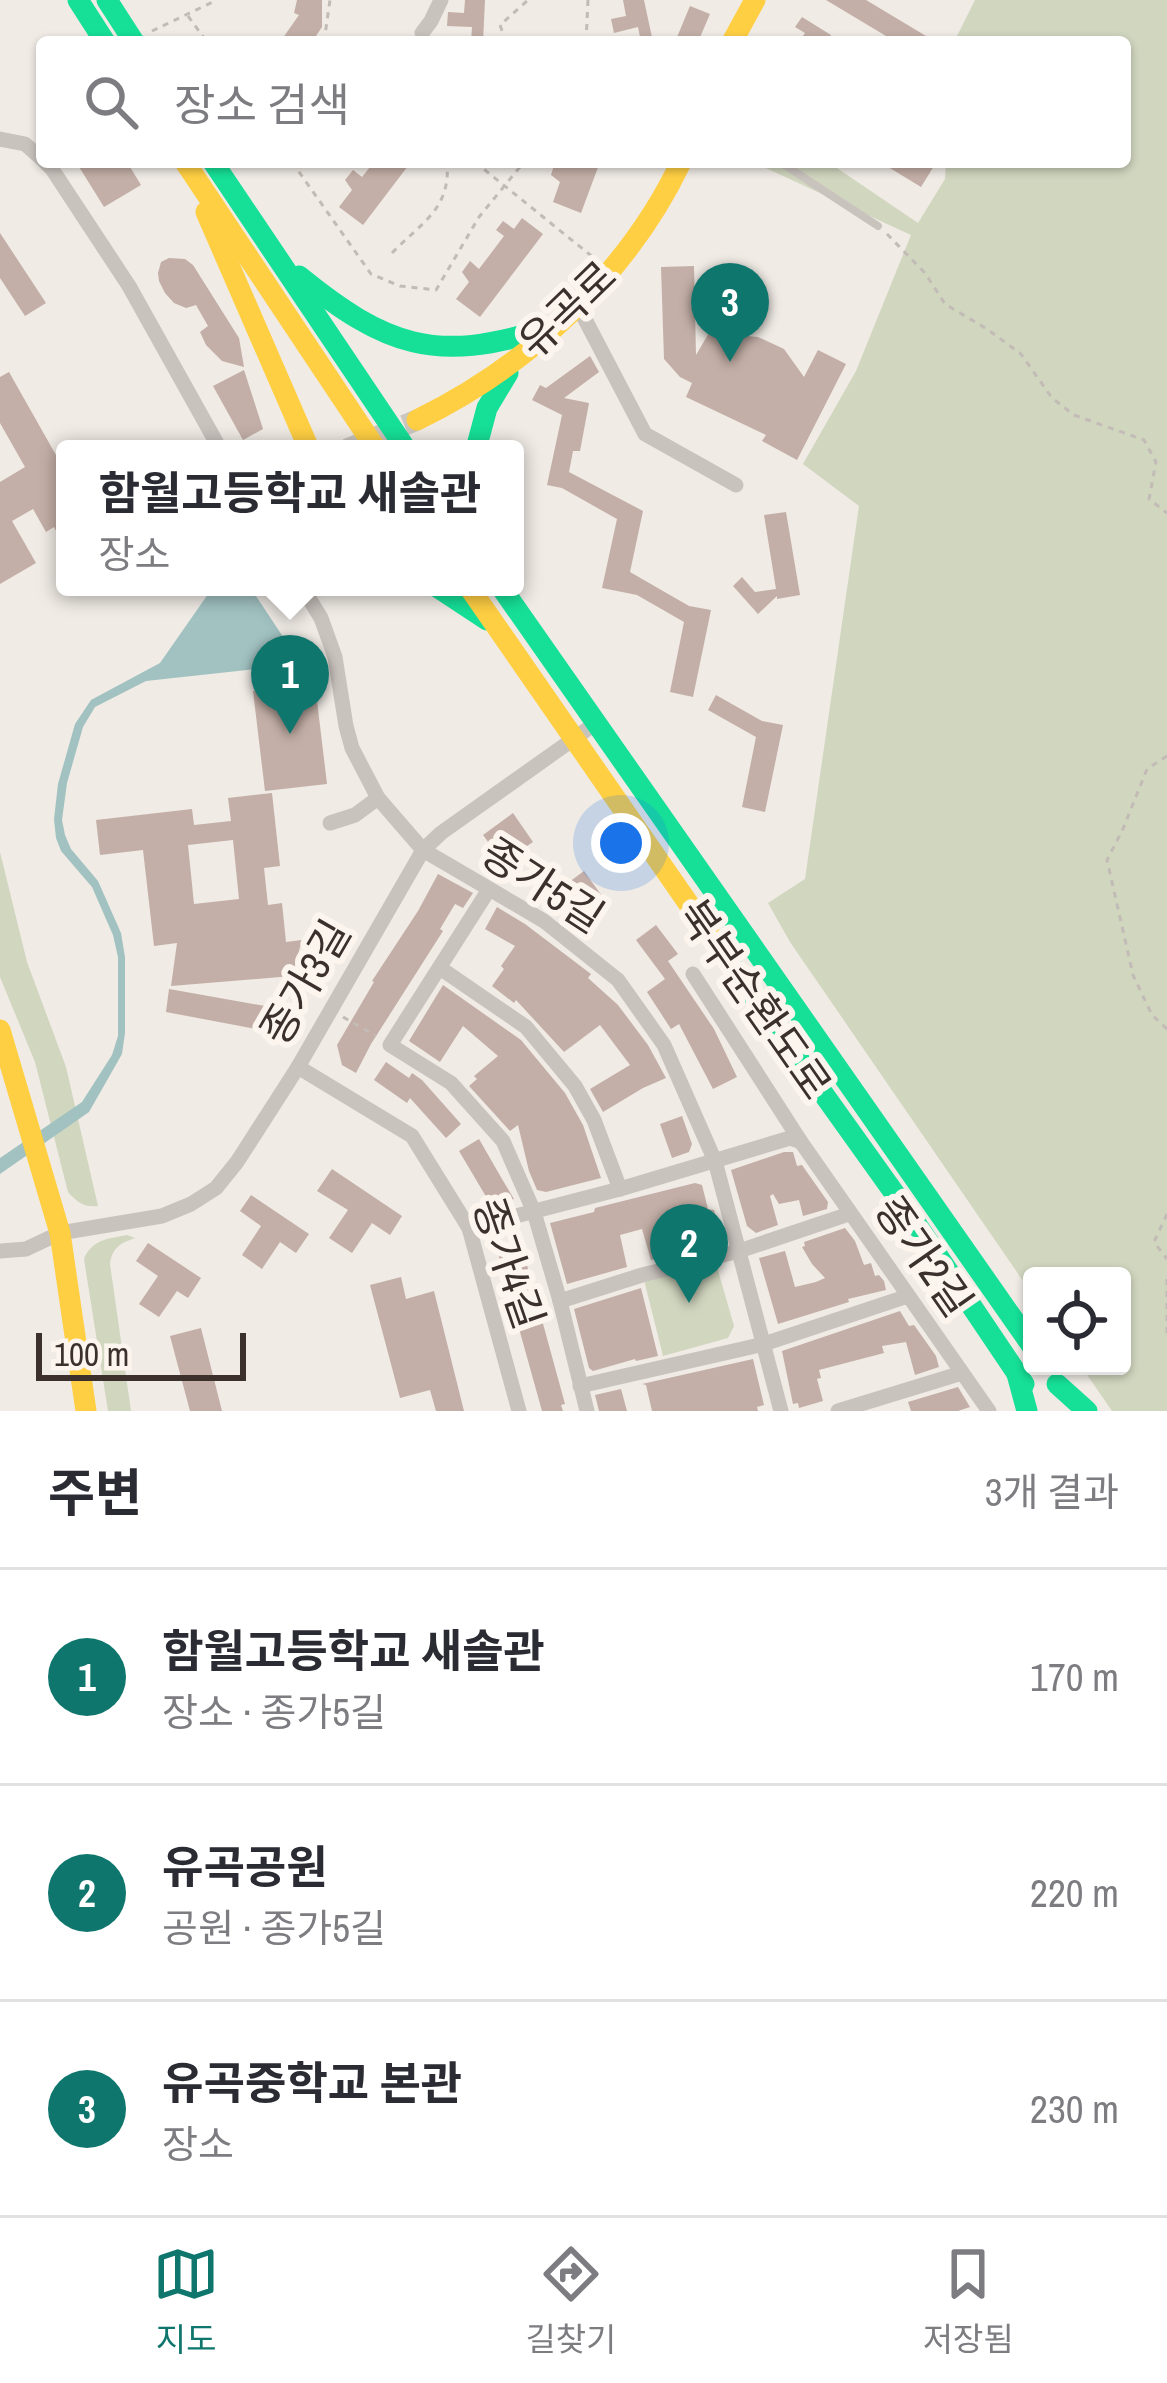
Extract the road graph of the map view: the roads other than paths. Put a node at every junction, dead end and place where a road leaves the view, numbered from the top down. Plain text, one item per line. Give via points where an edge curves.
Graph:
1 (78, 0) edge
2 (107, 0) edge
3 (441, 0) edge
4 (747, 2) edge
5 (422, 33) dead end
6 (101, 36) edge
7 (143, 36) edge
8 (734, 36) edge
9 (0, 139) edge
10 (36, 154) edge
11 (51, 168) edge
12 (187, 168) edge
13 (188, 168) edge
14 (217, 168) edge
15 (678, 168) edge
16 (789, 168) edge
17 (878, 226) road end
18 (277, 257) junction
19 (578, 306) junction
20 (556, 324) junction
21 (527, 351) junction
22 (417, 420) tunnel mouth
23 (215, 440) edge
24 (305, 440) edge
25 (370, 440) edge
26 (400, 440) edge
27 (478, 440) edge
28 (736, 484) dead end
29 (308, 596) edge
30 (451, 596) edge
31 (475, 596) edge
32 (508, 596) edge
33 (496, 626) junction
34 (596, 723) junction
35 (573, 739) junction
36 (378, 798) junction
37 (330, 823) dead end
38 (423, 850) junction
39 (488, 891) junction
40 (440, 968) junction
41 (693, 974) dead end
42 (0, 1030) edge
43 (298, 1067) junction
44 (801, 1142) junction
45 (715, 1161) junction
46 (620, 1189) junction
47 (534, 1212) junction
48 (849, 1214) junction
49 (469, 1228) junction
50 (60, 1233) junction
51 (0, 1251) edge
52 (740, 1251) junction
53 (908, 1296) junction
54 (560, 1301) junction
55 (1023, 1333) edge
56 (764, 1344) junction
57 (962, 1372) junction
58 (1017, 1374) junction
59 (1051, 1375) edge
60 (580, 1386) junction
61 (86, 1411) edge
62 (518, 1411) edge
63 (586, 1411) edge
64 (781, 1411) edge
65 (838, 1411) edge
66 (988, 1411) edge
67 (1027, 1411) edge
68 (1040, 1411) edge
69 (1074, 1411) edge
70 (1087, 1411) edge

1 - 6 main road
2 - 7 main road
3 - 5 street
4 - 8 main road
9 - 10 street
11 - 23 street
12 - 24 main road
13 - 25 main road
14 - 18 main road
15 - 19 main road, 유곡로 via 648,224
16 - 17 lane
18 - 20 main road via 396,341 480,346
18 - 26 main road
19 - 20 main road, 유곡로
19 - 28 street via 645,434
20 - 21 main road, 유곡로
21 - 22 main road, 유곡로
21 - 27 main road via 496,390
29 - 36 street, 종가5길 via 335,657 352,748
30 - 33 main road
31 - 33 main road, 북부순환도로
32 - 34 main road, 북부순환도로
33 - 35 main road, 북부순환도로
34 - 35 street, 종가3길
34 - 55 main road, 북부순환도로
35 - 38 street, 종가3길
35 - 58 main road, 북부순환도로
36 - 37 street
36 - 38 street, 종가5길
38 - 39 street, 종가5길
38 - 43 street, 종가3길
39 - 40 street
39 - 45 street, 종가5길 via 544,921 618,980 664,1046
40 - 46 street via 526,1027 575,1086
40 - 47 street via 390,1045 451,1083 502,1141
41 - 44 street, 종가2길
42 - 50 main road
43 - 49 street, 종가4길 via 412,1136
43 - 50 street, 종가3길 via 216,1188 162,1216
44 - 45 street via 790,1138
44 - 48 street, 종가2길
45 - 46 street
45 - 52 street, 종가5길
46 - 47 street
47 - 49 street
47 - 54 street
48 - 52 street
48 - 53 street, 종가2길
49 - 62 street, 종가4길
50 - 51 street, 종가3길
50 - 61 main road
52 - 54 street
52 - 56 street, 종가5길
53 - 56 street
53 - 57 street, 종가2길
54 - 60 street
56 - 60 street
56 - 64 street, 종가5길
57 - 65 street
57 - 66 street, 종가2길
58 - 67 main road
58 - 68 main road, 북부순환도로
59 - 69 main road
59 - 70 main road
60 - 63 street

